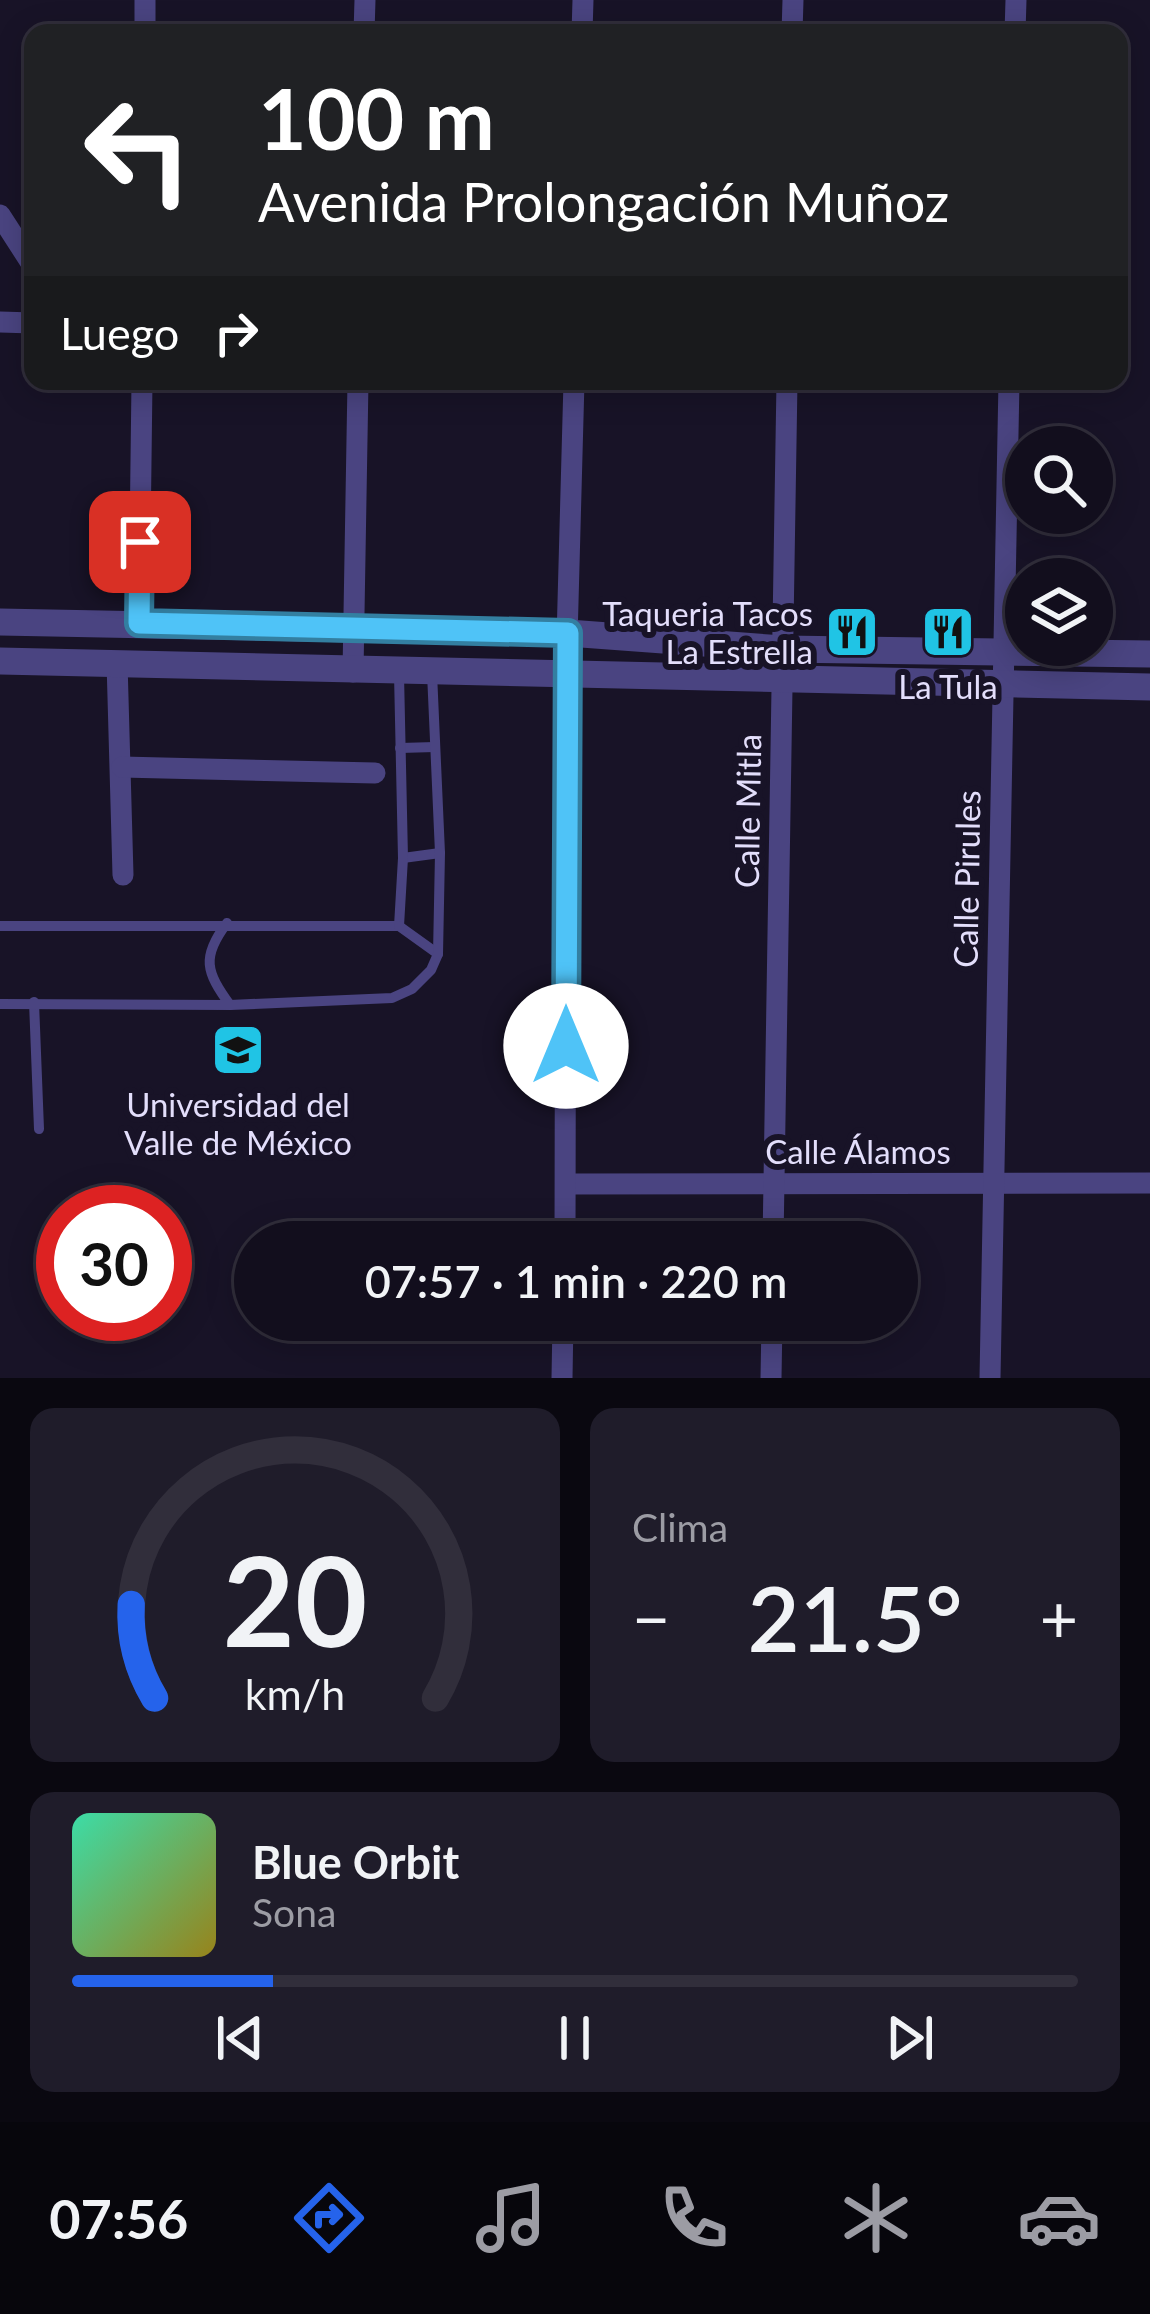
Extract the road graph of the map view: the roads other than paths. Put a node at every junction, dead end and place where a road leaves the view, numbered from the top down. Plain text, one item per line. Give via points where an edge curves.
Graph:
1 (0, 215) edge
2 (24, 252) edge
3 (142, 390) edge
4 (358, 390) edge
5 (574, 390) edge
6 (787, 390) edge
7 (1009, 390) edge
8 (0, 622) edge
9 (139, 623) junction
10 (353, 629) junction
11 (568, 633) junction
12 (783, 649) junction
13 (1004, 651) junction
14 (1150, 654) edge
15 (0, 661) edge
16 (117, 662) junction
17 (353, 672) junction
18 (399, 672) junction
19 (432, 673) junction
20 (566, 676) junction
21 (782, 680) junction
22 (1003, 684) junction
23 (1150, 687) edge
24 (435, 747) junction
25 (400, 748) junction
26 (122, 767) junction
27 (375, 773) dead end
28 (440, 854) junction
29 (403, 857) junction
30 (123, 875) dead end
31 (226, 923) junction
32 (0, 926) edge
33 (399, 926) junction
34 (439, 954) junction
35 (34, 1002) junction
36 (0, 1004) edge
37 (230, 1005) junction
38 (39, 1129) dead end
39 (1150, 1183) edge
40 (566, 1184) junction
41 (774, 1184) junction
42 (993, 1184) junction
43 (565, 1221) edge
44 (773, 1221) edge
45 (563, 1341) edge
46 (772, 1341) edge
47 (562, 1378) edge
48 (771, 1378) edge
49 (990, 1378) edge

1 - 2 street
3 - 9 street
4 - 10 street
5 - 11 street
6 - 12 street, Calle Mitla
7 - 13 street, Calle Pirules
8 - 9 street
9 - 10 street
10 - 11 street
10 - 17 street
11 - 12 street
11 - 20 street
12 - 13 street
12 - 21 street, Calle Mitla
13 - 14 street
13 - 22 street, Calle Pirules
15 - 16 street
16 - 17 street
16 - 26 street
17 - 18 street
18 - 19 street
18 - 25 lane
19 - 20 street
19 - 24 lane
20 - 21 street
20 - 40 street
21 - 22 street
21 - 41 street, Calle Mitla
22 - 23 street
22 - 42 street, Calle Pirules
24 - 25 lane
24 - 28 lane
25 - 29 lane
26 - 27 street
26 - 30 street
28 - 29 lane
28 - 34 lane
29 - 33 lane
31 - 32 lane
31 - 33 lane
31 - 37 lane via 208,965
33 - 34 lane
34 - 37 lane via 412,988 392,998
35 - 36 lane
35 - 37 lane
35 - 38 lane
39 - 42 street, Calle Álamos
40 - 41 street, Calle Álamos
40 - 43 street
41 - 42 street, Calle Álamos
41 - 44 street, Calle Mitla
42 - 49 street, Calle Pirules
45 - 47 street
46 - 48 street

